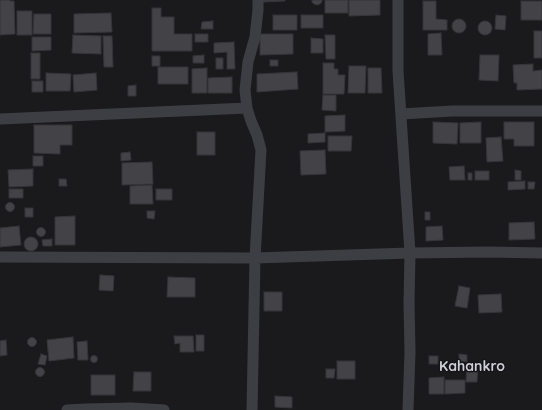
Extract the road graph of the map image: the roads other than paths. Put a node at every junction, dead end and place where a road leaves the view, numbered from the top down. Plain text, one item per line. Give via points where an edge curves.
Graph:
1 (258, 0) edge
2 (398, 0) edge
3 (247, 108) junction
4 (542, 111) edge
5 (401, 114) junction
6 (0, 119) edge
7 (410, 253) junction
8 (542, 253) edge
9 (0, 257) edge
10 (254, 258) junction
11 (67, 410) edge
12 (164, 410) edge
13 (252, 410) edge
14 (408, 410) edge

1 - 3 street via 255,37 248,62 245,90
2 - 5 street
3 - 6 street
3 - 10 street via 261,150
4 - 5 street
5 - 7 street
7 - 8 street
7 - 10 street
7 - 14 street
9 - 10 street
10 - 13 street
11 - 12 street

